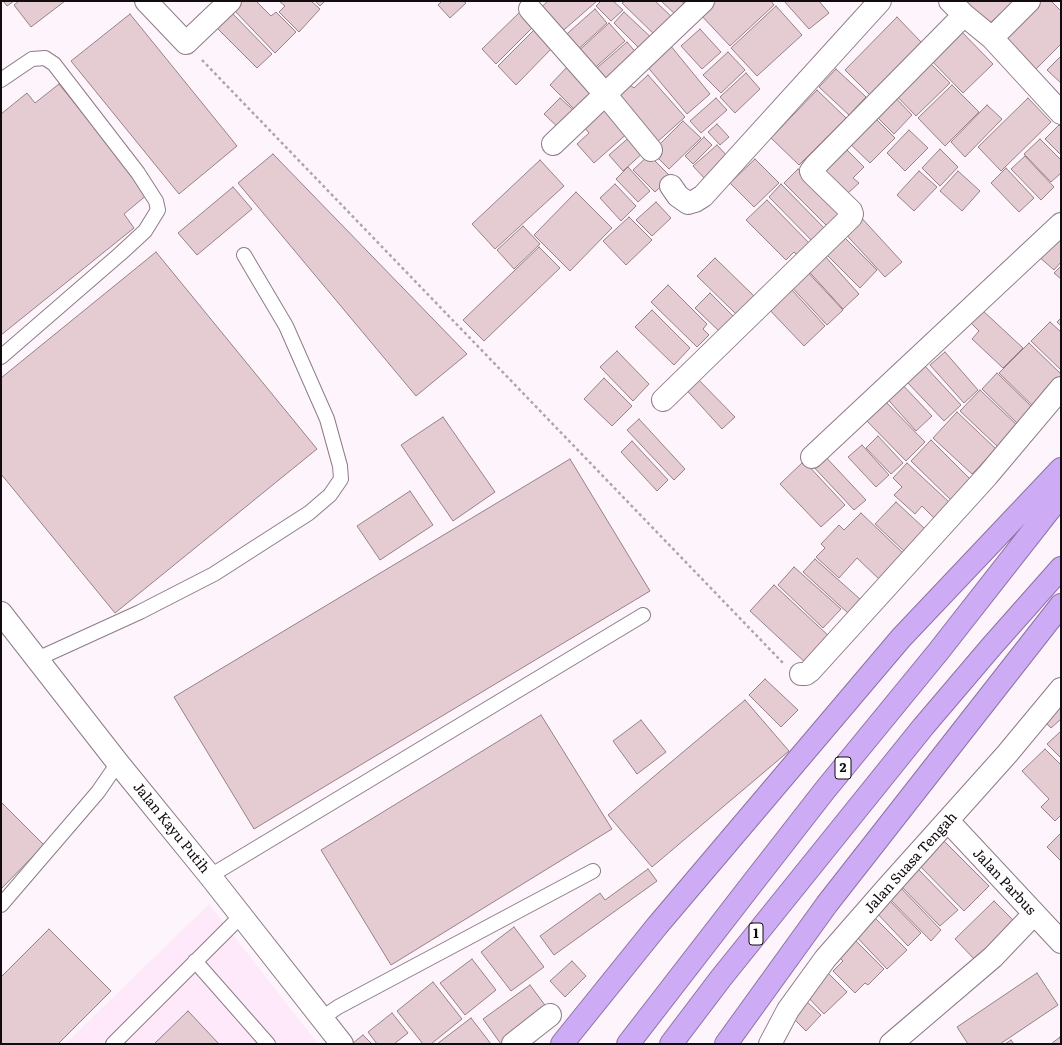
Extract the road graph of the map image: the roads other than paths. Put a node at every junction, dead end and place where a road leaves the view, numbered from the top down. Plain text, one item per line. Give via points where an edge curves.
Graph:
1 (146, 1) edge
2 (230, 1) edge
3 (703, 1) edge
4 (880, 1) edge
5 (1029, 1) edge
6 (957, 8) edge
7 (530, 9) dead end
8 (992, 38) junction
9 (1, 80) edge
10 (606, 94) junction
11 (1061, 113) edge
12 (553, 144) dead end
13 (651, 150) dead end
14 (671, 186) dead end
15 (1061, 224) edge
16 (244, 255) dead end
17 (1, 357) edge
18 (1061, 388) edge
19 (663, 400) dead end
20 (812, 457) dead end
21 (1061, 469) edge
22 (1061, 495) edge
23 (1061, 568) edge
24 (1061, 604) edge
25 (1, 613) edge
26 (643, 616) dead end
27 (37, 659) junction
28 (801, 674) road end
29 (1061, 689) edge
30 (118, 764) junction
31 (764, 801) junction
32 (948, 821) junction
33 (593, 871) dead end
34 (210, 876) junction
35 (1, 905) edge
36 (1034, 914) junction
37 (241, 916) junction
38 (1058, 934) edge
39 (195, 962) junction
40 (550, 1015) dead end
41 (322, 1018) junction
42 (113, 1044) edge
43 (268, 1044) edge
44 (342, 1044) edge
45 (513, 1044) edge
46 (562, 1044) edge
47 (579, 1044) edge
48 (628, 1044) edge
49 (671, 1044) edge
50 (726, 1044) edge
51 (770, 1044) edge
52 (891, 1044) edge

1 - 2 street via 186,43
3 - 10 street
4 - 14 street via 703,196 688,203 678,196
5 - 8 street
6 - 8 street
6 - 19 street via 811,171 851,212 851,217
7 - 10 street
8 - 11 street
9 - 17 lane via 32,59 45,58 54,64 138,173 156,201 158,210 145,231
10 - 12 street
10 - 13 street
15 - 20 street
16 - 27 lane via 286,326 324,412 340,466 340,480 330,495 309,513 214,574 140,612
18 - 28 street via 977,487 810,671
21 - 31 highway via 901,638
22 - 48 highway, 2 via 825,790
23 - 49 highway, 1 via 923,727
24 - 50 highway via 827,904
25 - 27 street, Jalan Kayu Putih
26 - 34 lane
27 - 30 street, Jalan Kayu Putih
29 - 32 street, Jalan Suasa Tengah
30 - 34 street, Jalan Kayu Putih
30 - 35 lane via 98,792
31 - 46 highway via 657,926
31 - 47 highway
32 - 36 street, Jalan Parbus
32 - 51 street, Jalan Suasa Tengah via 825,960 788,1010
33 - 41 lane via 338,1007
34 - 37 street, Jalan Kayu Putih
36 - 38 street, Jalan Parbus
36 - 52 street via 993,957
37 - 39 lane
37 - 41 street, Jalan Kayu Putih
39 - 42 lane
39 - 43 lane
40 - 45 street
41 - 44 street, Jalan Kayu Putih

